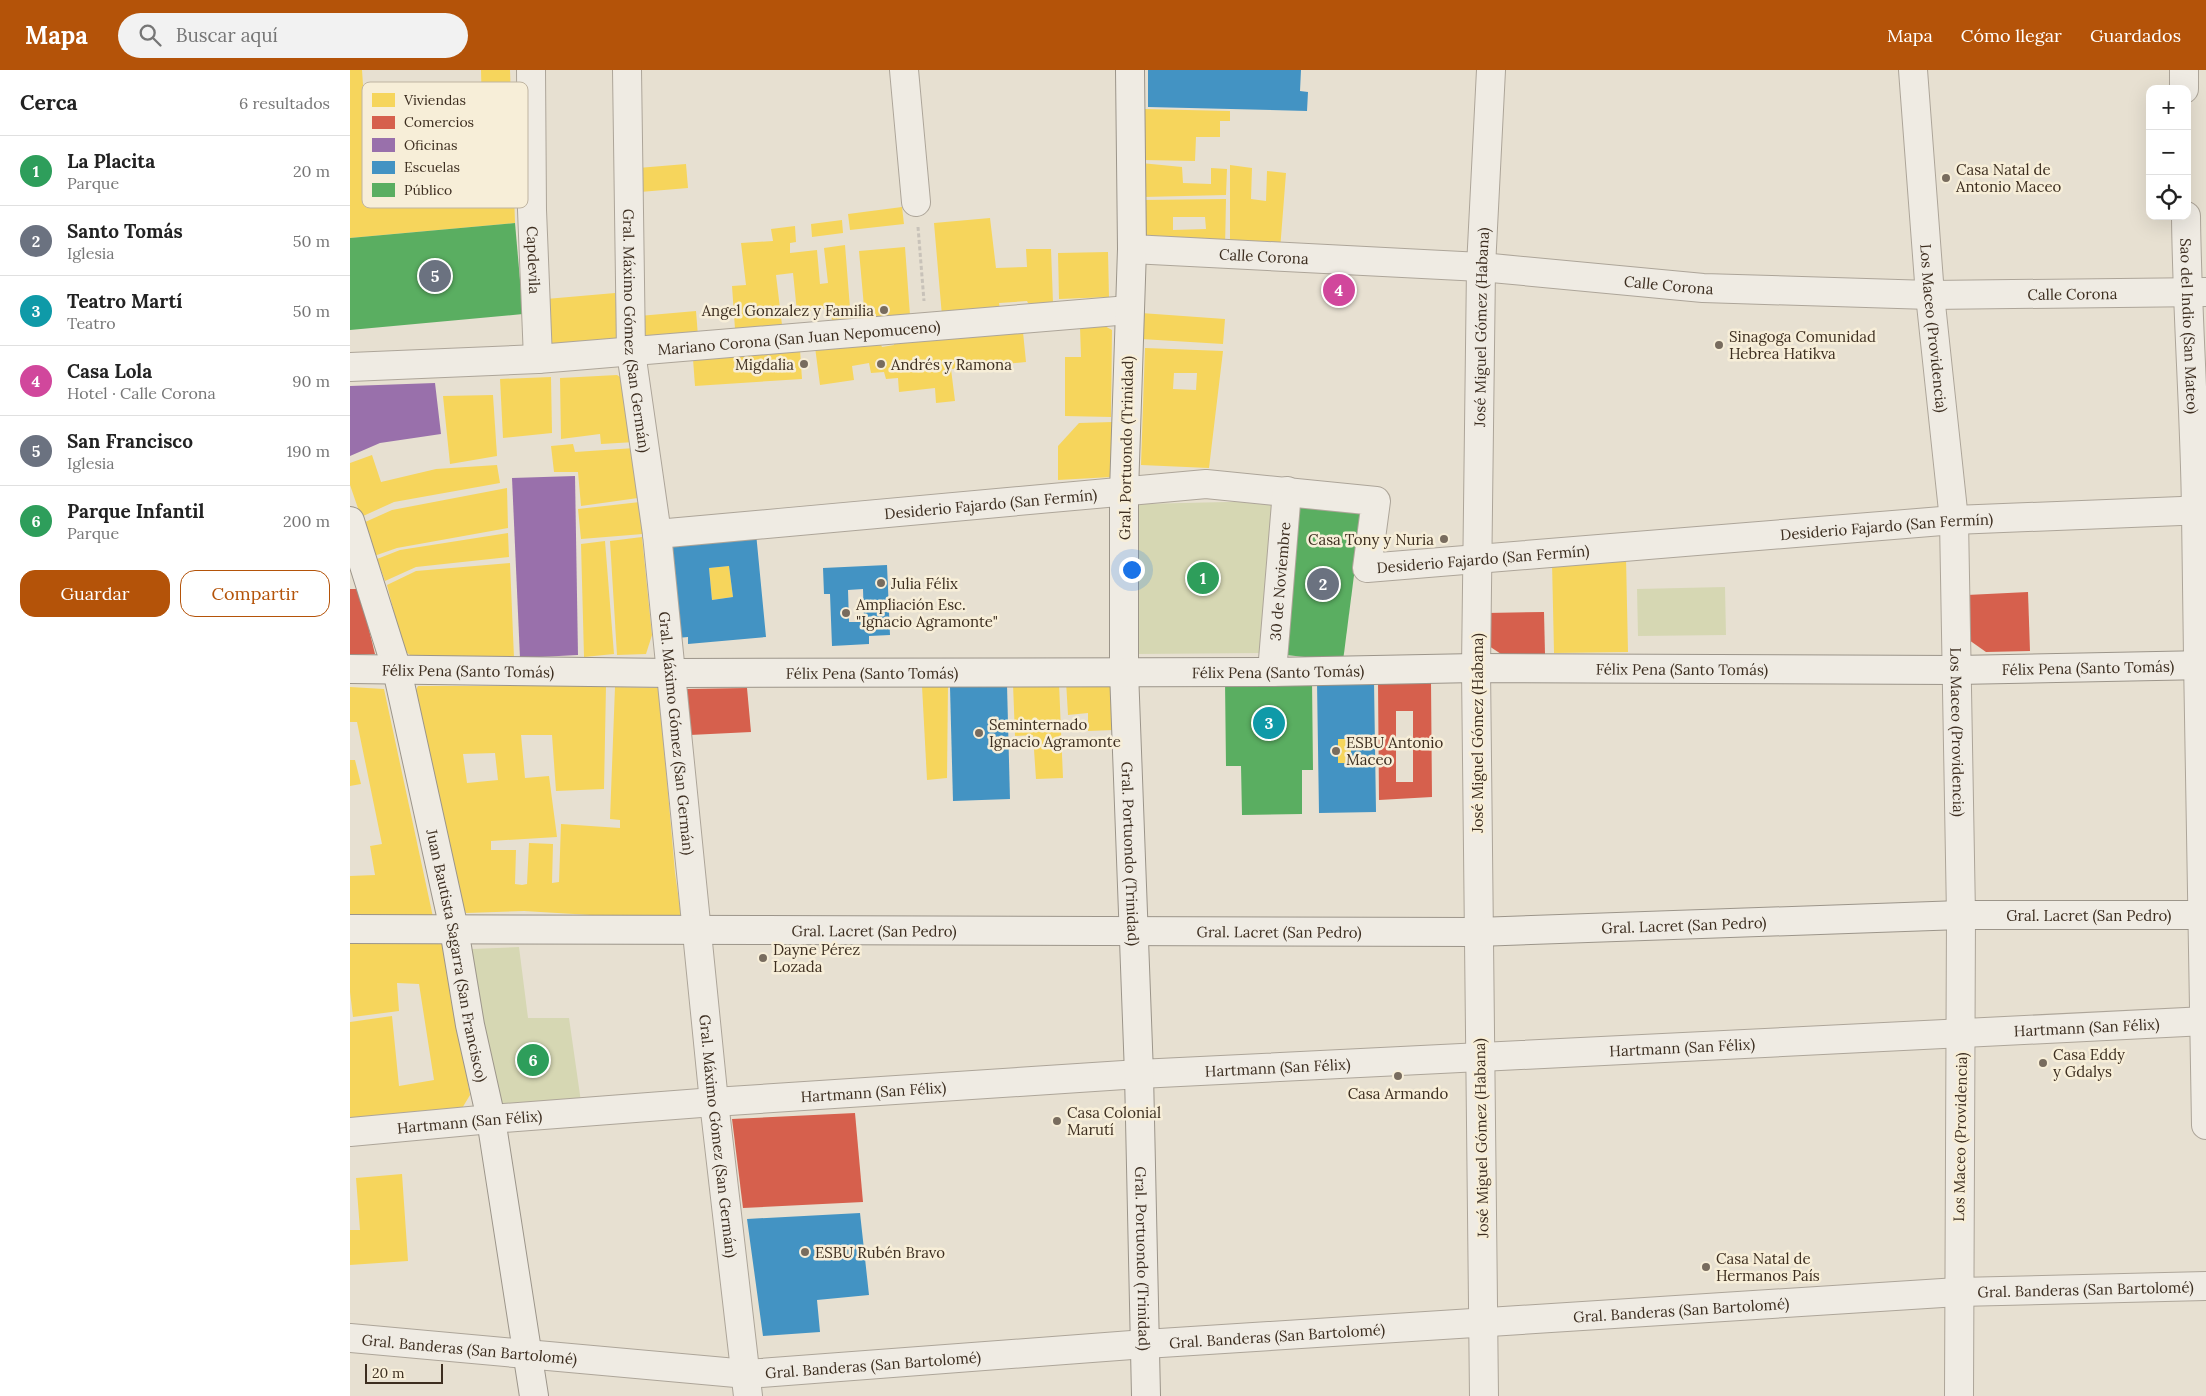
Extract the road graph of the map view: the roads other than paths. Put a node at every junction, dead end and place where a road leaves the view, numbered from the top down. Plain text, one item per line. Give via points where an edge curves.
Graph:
1 (531, 70) edge
2 (627, 70) edge
3 (904, 70) edge
4 (1130, 70) edge
5 (1491, 70) edge
6 (1913, 70) edge
7 (2184, 70) edge
8 (2184, 85) edge
9 (916, 202) road end
10 (2187, 220) edge
11 (1132, 249) junction
12 (1480, 267) junction
13 (2196, 292) edge
14 (1930, 295) junction
15 (1129, 310) junction
16 (630, 352) junction
17 (538, 359) junction
18 (350, 367) edge
19 (1287, 491) junction
20 (1124, 492) junction
21 (2201, 510) edge
22 (1954, 520) junction
23 (350, 521) edge
24 (657, 534) junction
25 (1479, 561) junction
26 (2201, 664) edge
27 (1476, 668) junction
28 (350, 669) edge
29 (397, 670) junction
30 (1957, 670) junction
31 (1124, 671) junction
32 (1272, 672) junction
33 (672, 673) junction
34 (1961, 915) junction
35 (2204, 915) edge
36 (350, 929) edge
37 (454, 929) junction
38 (697, 929) junction
39 (1132, 929) junction
40 (1478, 932) junction
41 (2205, 1021) edge
42 (1962, 1035) junction
43 (1480, 1058) junction
44 (1139, 1074) junction
45 (714, 1102) junction
46 (491, 1119) junction
47 (2206, 1125) edge
48 (350, 1132) edge
49 (2206, 1286) edge
50 (1958, 1292) junction
51 (1484, 1323) junction
52 (350, 1338) edge
53 (1144, 1344) junction
54 (528, 1356) junction
55 (748, 1385) edge
56 (534, 1396) edge
57 (1146, 1396) edge
58 (1484, 1396) edge
59 (1959, 1396) edge

1 - 17 street, Capdevila
2 - 16 street, Gral. Máximo Gómez (San Germán)
3 - 9 street
4 - 11 street, Gral. Portuondo (Trinidad)
5 - 12 street, José Miguel Gómez (Habana)
6 - 14 street, Los Maceo (Providencia)
7 - 8 street
10 - 13 street, Sao del Indio (San Mateo)
11 - 12 street, Calle Corona
11 - 15 street, Gral. Portuondo (Trinidad)
12 - 14 street, Calle Corona via 1704,288
12 - 25 street, José Miguel Gómez (Habana)
13 - 14 street, Calle Corona
13 - 21 street, Sao del Indio (San Mateo)
14 - 22 street, Los Maceo (Providencia)
15 - 16 street, Mariano Corona (San Juan Nepomuceno)
15 - 20 street, Gral. Portuondo (Trinidad)
16 - 17 street, Mariano Corona (San Juan Nepomuceno)
16 - 24 street, Gral. Máximo Gómez (San Germán)
17 - 18 street, Mariano Corona (San Juan Nepomuceno)
19 - 20 street, Desiderio Fajardo (San Fermín) via 1206,484
19 - 25 street, Desiderio Fajardo (San Fermín) via 1376,501 1367,568
19 - 32 street, 30 de Noviembre
20 - 24 street, Desiderio Fajardo (San Fermín)
20 - 31 street, Gral. Portuondo (Trinidad)
21 - 22 street, Desiderio Fajardo (San Fermín)
21 - 26 street, Sao del Indio (San Mateo)
22 - 25 street, Desiderio Fajardo (San Fermín)
22 - 30 street, Los Maceo (Providencia)
23 - 29 street, Juan Bautista Sagarra (San Francisco)
24 - 33 street, Gral. Máximo Gómez (San Germán)
25 - 27 street, José Miguel Gómez (Habana)
26 - 30 street, Félix Pena (Santo Tomás)
26 - 35 street, Sao del Indio (San Mateo)
27 - 30 street, Félix Pena (Santo Tomás)
27 - 32 street, Félix Pena (Santo Tomás)
27 - 40 street, José Miguel Gómez (Habana)
28 - 29 street, Félix Pena (Santo Tomás)
29 - 33 street, Félix Pena (Santo Tomás)
29 - 37 street, Juan Bautista Sagarra (San Francisco)
30 - 34 street, Los Maceo (Providencia)
31 - 32 street, Félix Pena (Santo Tomás)
31 - 33 street, Félix Pena (Santo Tomás)
31 - 39 street, Gral. Portuondo (Trinidad)
33 - 38 street, Gral. Máximo Gómez (San Germán)
34 - 35 street, Gral. Lacret (San Pedro)
34 - 40 street, Gral. Lacret (San Pedro)
34 - 42 street, Los Maceo (Providencia)
35 - 41 street, Sao del Indio (San Mateo)
36 - 37 street, Gral. Lacret (San Pedro)
37 - 38 street, Gral. Lacret (San Pedro)
37 - 46 street, Juan Bautista Sagarra (San Francisco) via 470,1026
38 - 39 street, Gral. Lacret (San Pedro)
38 - 45 street, Gral. Máximo Gómez (San Germán)
39 - 40 street, Gral. Lacret (San Pedro)
39 - 44 street, Gral. Portuondo (Trinidad)
40 - 43 street, José Miguel Gómez (Habana)
41 - 42 street, Hartmann (San Félix)
41 - 47 street, Sao del Indio (San Mateo)
42 - 43 street, Hartmann (San Félix)
42 - 50 street, Los Maceo (Providencia)
43 - 44 street, Hartmann (San Félix)
43 - 51 street, José Miguel Gómez (Habana)
44 - 45 street, Hartmann (San Félix)
44 - 53 street, Gral. Portuondo (Trinidad)
45 - 46 street, Hartmann (San Félix)
45 - 55 street, Gral. Máximo Gómez (San Germán)
46 - 48 street, Hartmann (San Félix)
46 - 54 street, Juan Bautista Sagarra (San Francisco)
49 - 50 street, Gral. Banderas (San Bartolomé)
50 - 51 street, Gral. Banderas (San Bartolomé)
50 - 59 street, Los Maceo (Providencia)
51 - 53 street, Gral. Banderas (San Bartolomé)
51 - 58 street, José Miguel Gómez (Habana)
52 - 54 street, Gral. Banderas (San Bartolomé)
53 - 55 street, Gral. Banderas (San Bartolomé)
53 - 57 street, Gral. Portuondo (Trinidad)
54 - 55 street, Gral. Banderas (San Bartolomé)
54 - 56 street, Juan Bautista Sagarra (San Francisco)

